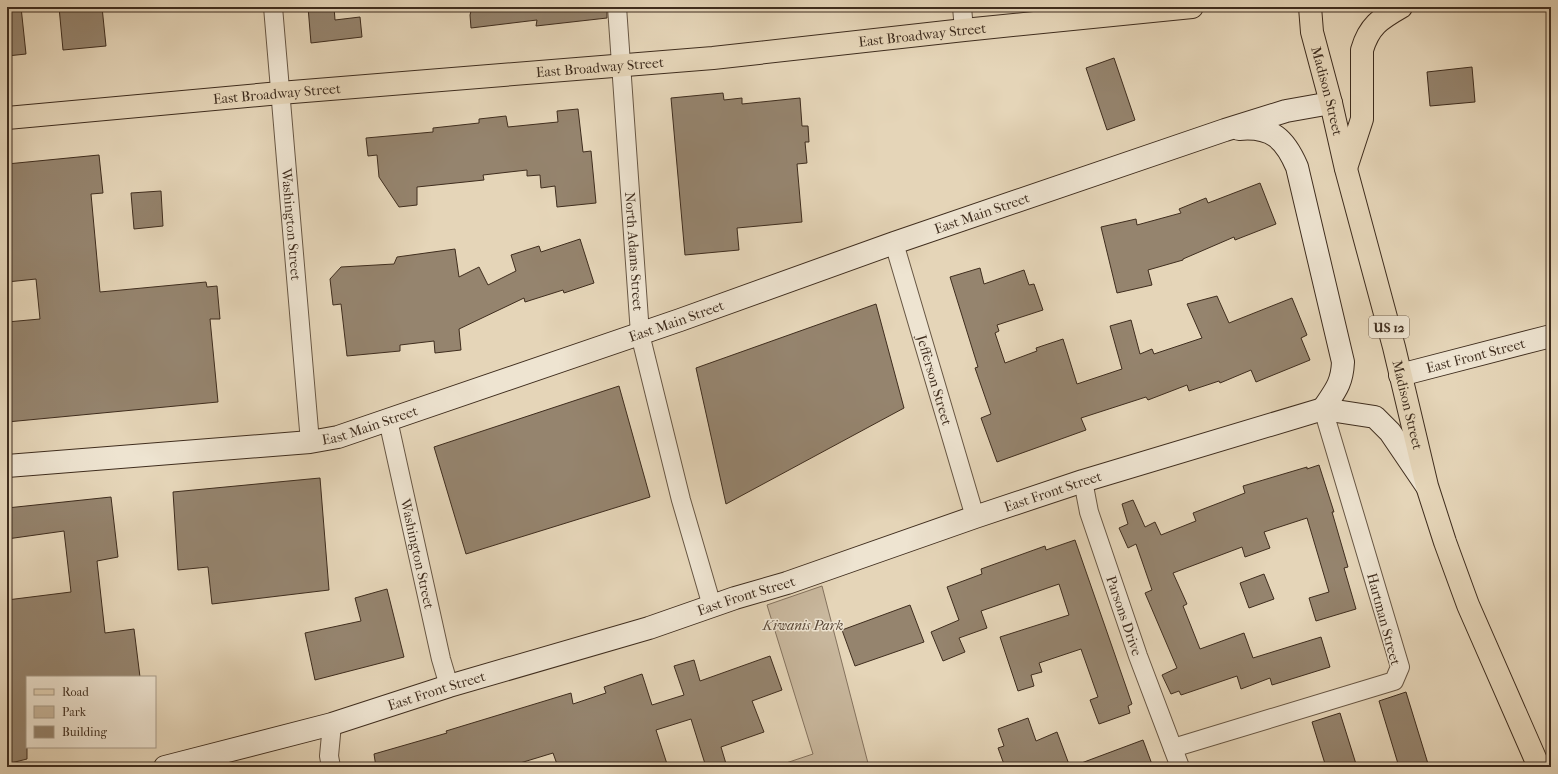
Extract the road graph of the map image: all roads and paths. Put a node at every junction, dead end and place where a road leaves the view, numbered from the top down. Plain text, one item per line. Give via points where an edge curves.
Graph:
1 (273, 7) edge
2 (617, 7) edge
3 (962, 7) edge
4 (1192, 7) edge
5 (1310, 7) edge
6 (1401, 7) edge
7 (964, 30) junction
8 (622, 66) junction
9 (280, 93) junction
10 (1331, 103) junction
11 (7, 118) edge
12 (1225, 130) junction
13 (1346, 169) junction
14 (894, 243) junction
15 (640, 334) junction
16 (1551, 336) edge
17 (1400, 375) junction
18 (1323, 409) junction
19 (388, 420) junction
20 (310, 442) junction
21 (7, 466) edge
22 (1082, 481) junction
23 (1427, 486) junction
24 (975, 517) junction
25 (712, 606) junction
26 (449, 686) junction
27 (332, 724) junction
28 (1173, 748) junction
29 (1535, 758) edge
30 (164, 767) edge
31 (331, 767) edge
32 (1180, 767) edge

1 - 9 street, Washington Street
2 - 8 street, North Adams Street
3 - 7 street
4 - 7 main road, East Broadway Street
5 - 10 main road, Madison Street / US 12 via 1312,32
6 - 13 main road via 1376,22 1365,40 1362,50 1362,119
7 - 8 main road, East Broadway Street
8 - 9 main road, East Broadway Street
8 - 15 street, North Adams Street
9 - 11 main road, East Broadway Street
9 - 20 street, Washington Street
10 - 12 street, East Main Street via 1286,111
10 - 13 main road, Madison Street / US 12
12 - 14 street, East Main Street
12 - 18 street via 1253,128 1275,135 1286,145 1297,168 1343,362 1338,388
13 - 17 main road, Madison Street / US 12
14 - 15 street, East Main Street
14 - 24 street, Jefferson Street
15 - 19 street, East Main Street
15 - 25 street, North Adams Street via 681,500
16 - 17 street, East Front Street
17 - 23 main road, Madison Street / US 12
18 - 22 street, East Front Street
18 - 23 street via 1376,417 1390,432
18 - 28 street, Hartman Street via 1400,667 1394,680
19 - 20 street, East Main Street via 338,437
19 - 26 street, Washington Street via 440,660
20 - 21 street, East Main Street
22 - 24 street, East Front Street
22 - 28 street, Parsons Drive via 1088,512
23 - 29 main road, Madison Street / US 12 via 1468,605
24 - 25 street, East Front Street via 787,583
25 - 26 street, East Front Street via 649,628
26 - 27 street, East Front Street
27 - 30 street, East Front Street
27 - 31 street via 329,756
28 - 32 street

